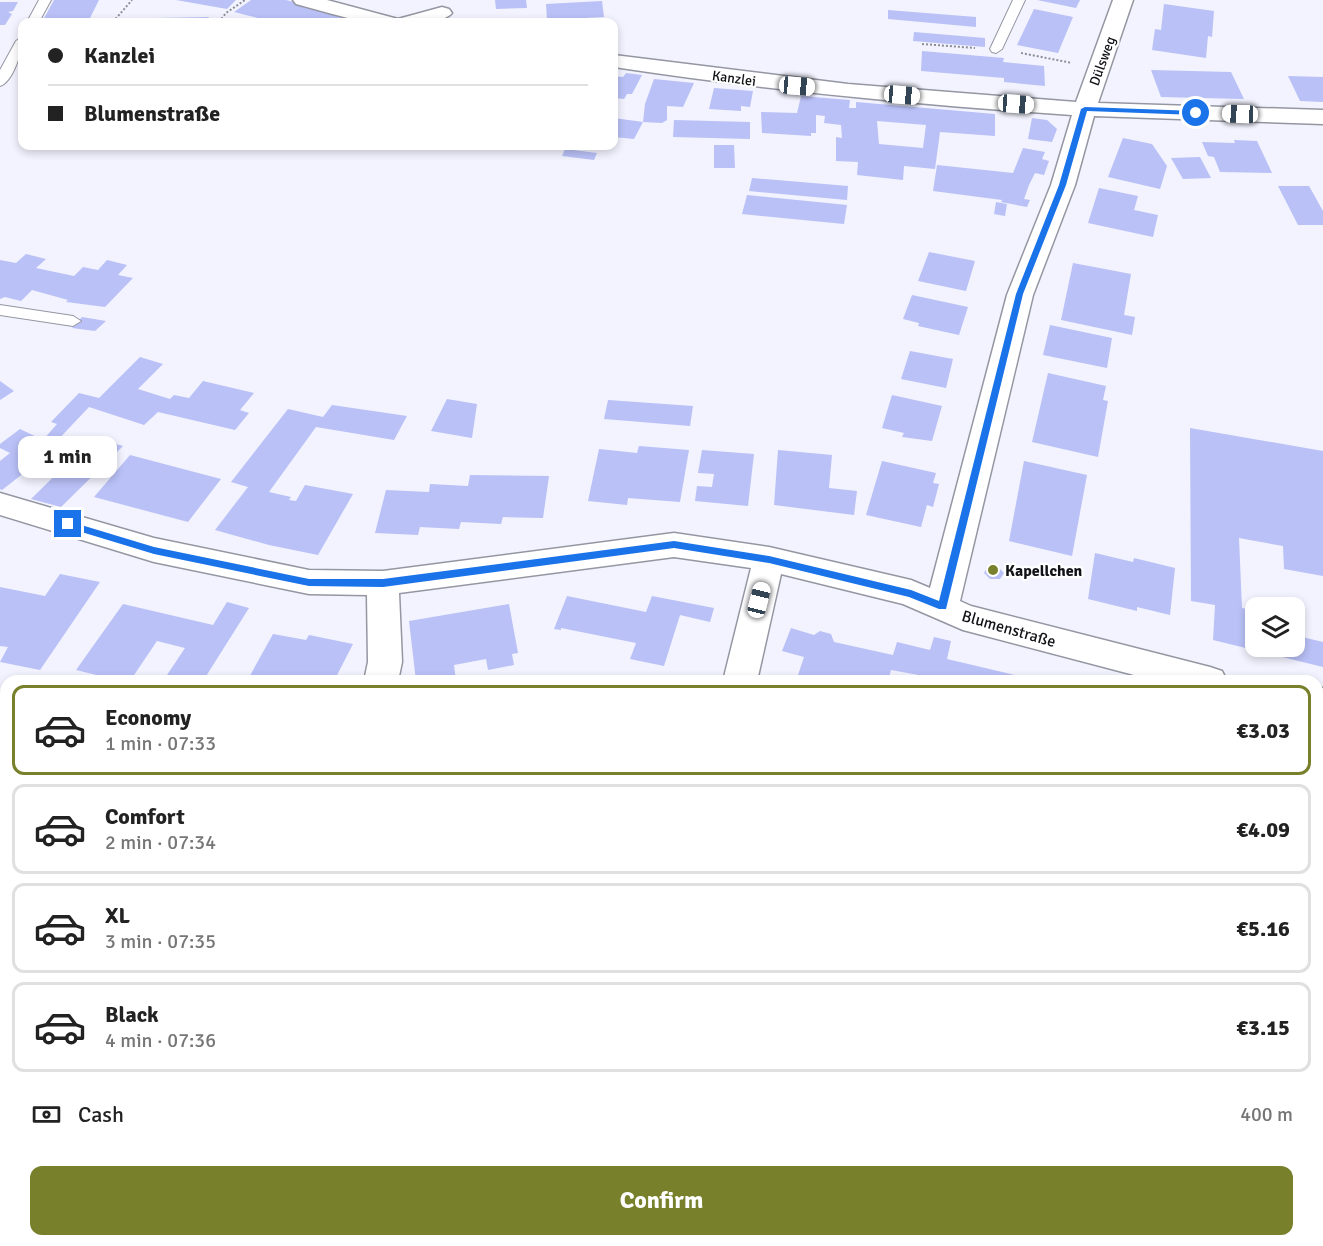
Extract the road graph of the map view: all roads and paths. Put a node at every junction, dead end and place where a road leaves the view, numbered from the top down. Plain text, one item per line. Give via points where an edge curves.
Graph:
1 (45, 0) edge
2 (132, 0) edge
3 (245, 0) edge
4 (303, 0) edge
5 (1019, 0) edge
6 (1123, 0) edge
7 (444, 12) edge
8 (35, 18) edge
9 (116, 18) edge
10 (222, 18) edge
11 (374, 18) edge
12 (429, 18) edge
13 (18, 48) edge
14 (996, 49) dead end
15 (618, 62) edge
16 (0, 82) edge
17 (1085, 109) junction
18 (1323, 117) edge
19 (0, 310) edge
20 (73, 321) dead end
21 (0, 504) edge
22 (769, 560) junction
23 (383, 583) junction
24 (942, 606) junction
25 (382, 675) edge
26 (741, 675) edge
27 (1187, 675) edge

1 - 8 lane
2 - 9 path
3 - 10 path
4 - 11 street
5 - 14 lane
6 - 17 street, Dülsweg
7 - 12 street
13 - 16 lane
15 - 17 street, Kanzlei via 776,84
17 - 18 street, Kanzlei
17 - 24 street, Dülsweg via 1062,185 1020,294
19 - 20 lane
21 - 23 street, Blumenstraße via 154,550 309,582
22 - 23 street, Blumenstraße via 674,544
22 - 24 street, Blumenstraße via 911,593
22 - 26 street
23 - 25 street
24 - 27 street, Blumenstraße via 963,617

